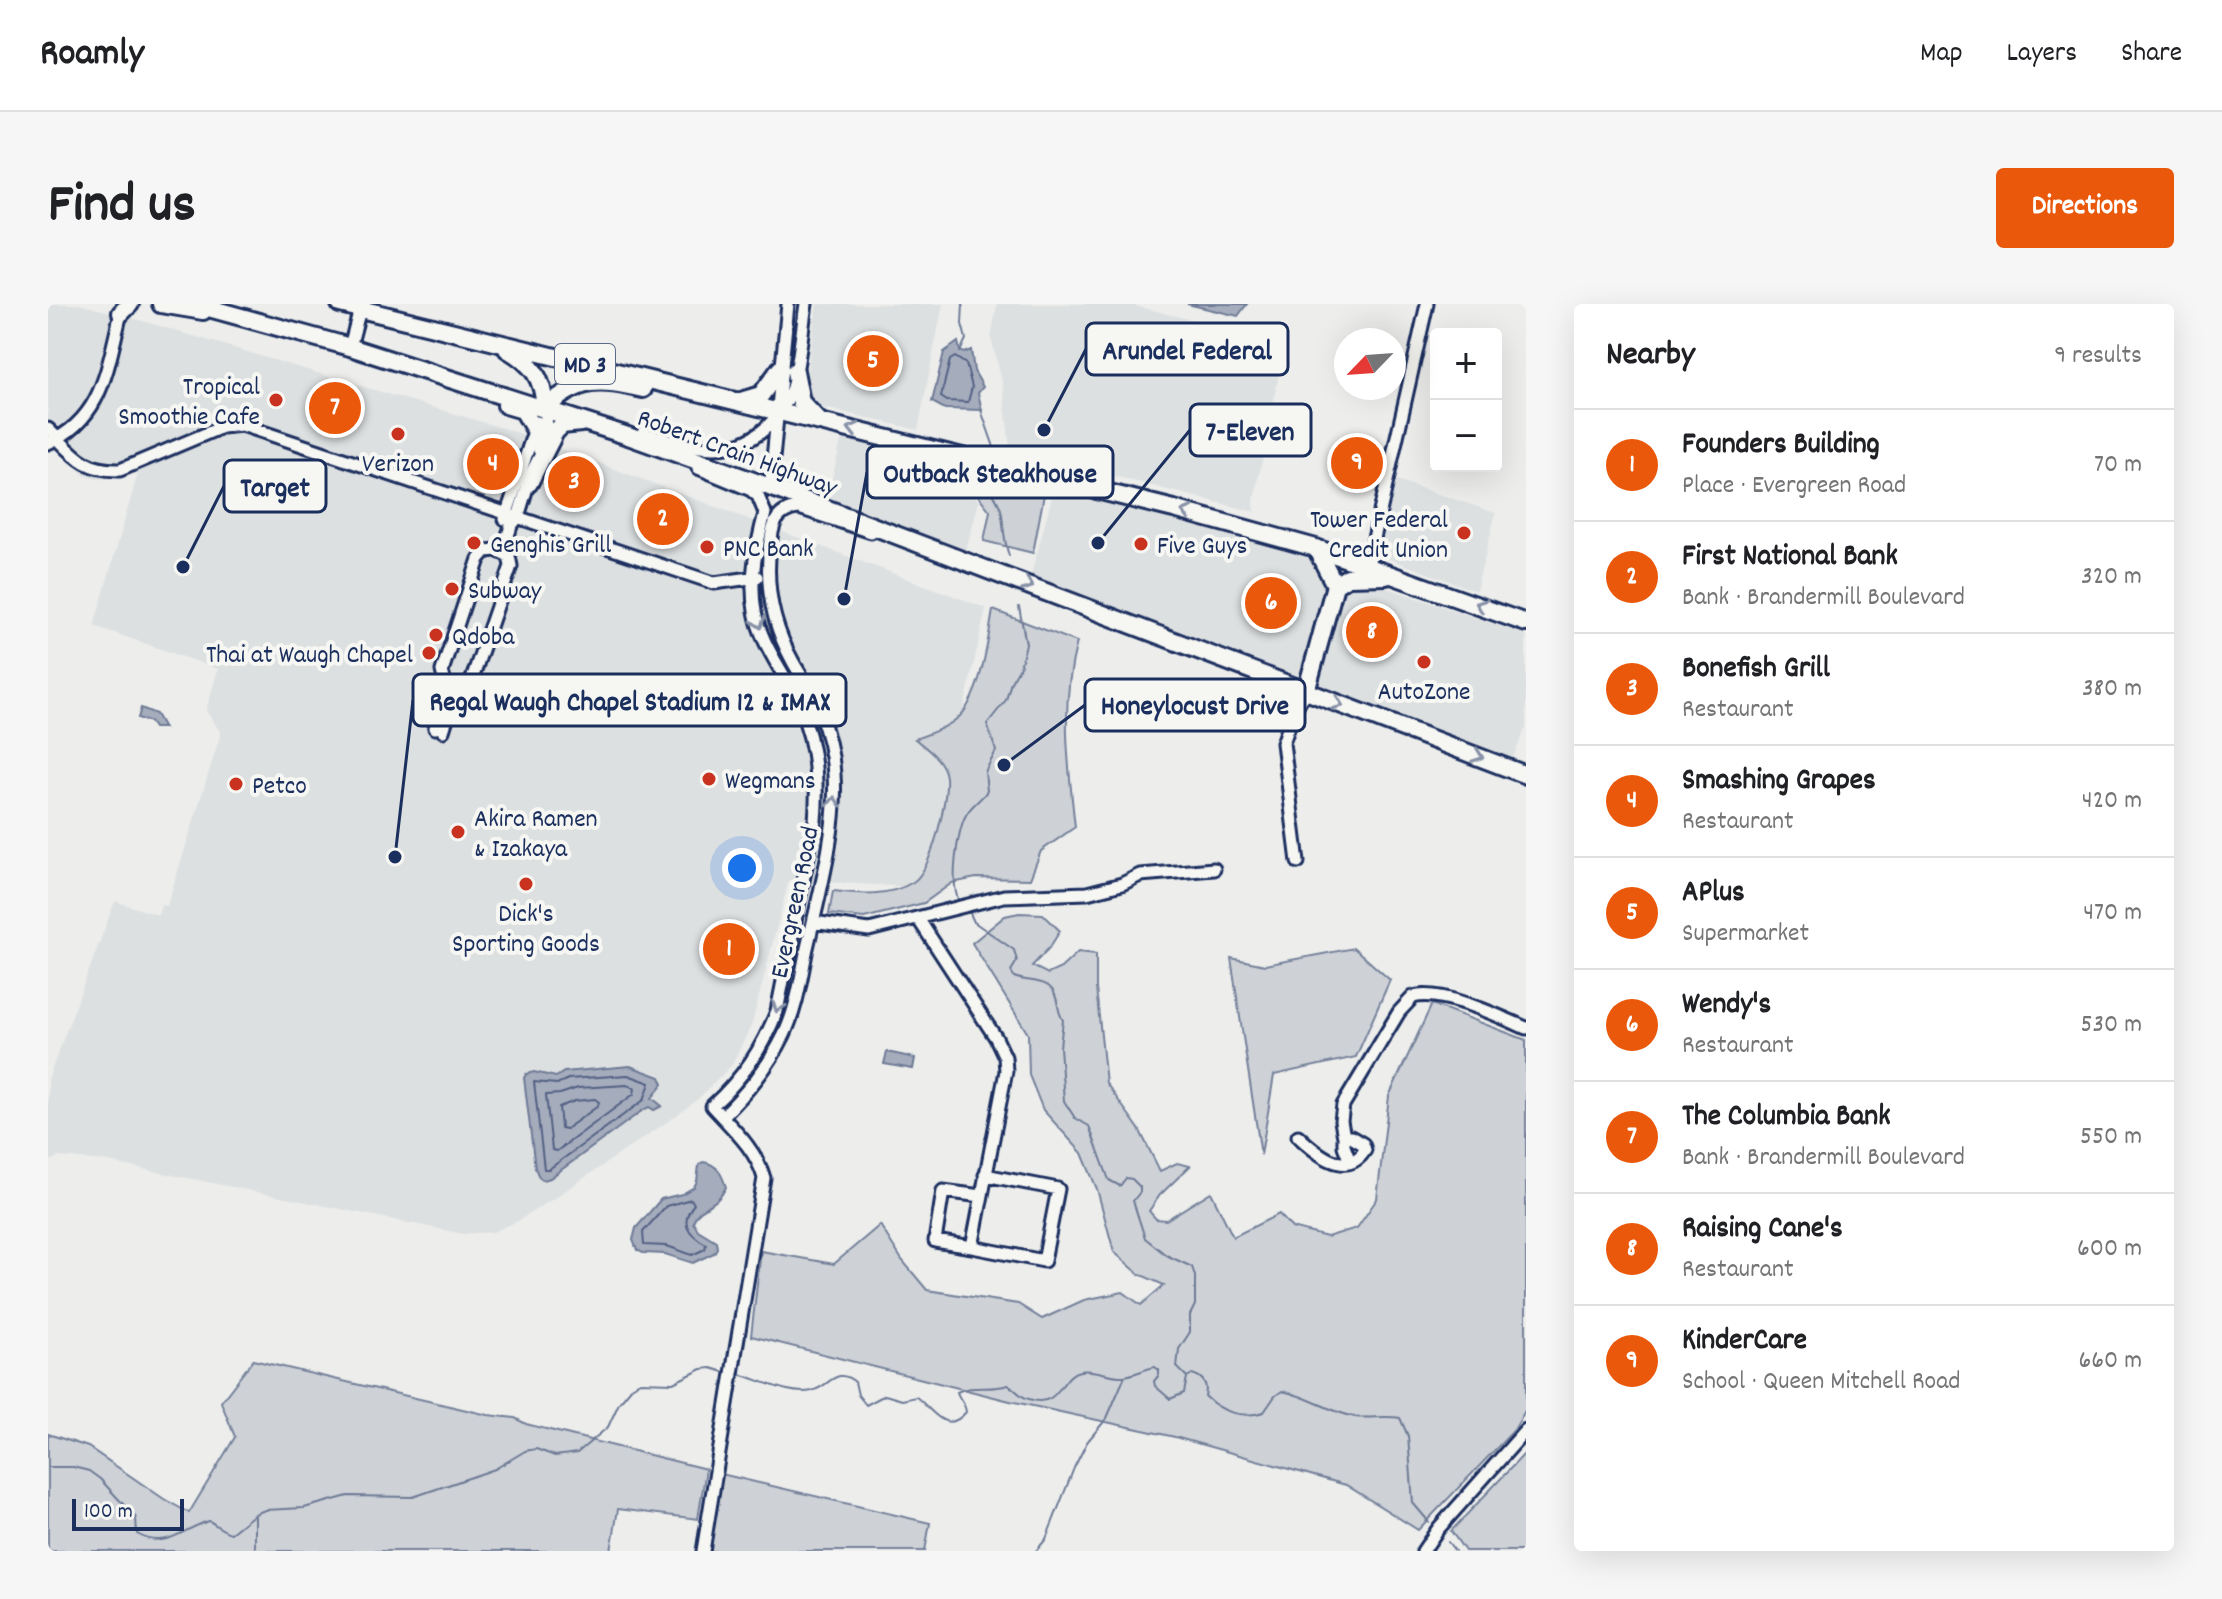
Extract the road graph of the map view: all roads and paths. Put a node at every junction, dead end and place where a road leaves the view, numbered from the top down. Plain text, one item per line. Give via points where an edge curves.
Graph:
1 (161, 304) edge
2 (194, 304) edge
3 (340, 304) edge
4 (788, 304) edge
5 (806, 304) edge
6 (1427, 304) edge
7 (360, 306) edge
8 (123, 307) edge
9 (240, 316) junction
10 (492, 341) junction
11 (350, 347) junction
12 (389, 359) junction
13 (788, 370) junction
14 (738, 401) junction
15 (545, 408) junction
16 (778, 412) junction
17 (819, 421) junction
18 (595, 425) junction
19 (533, 427) junction
20 (48, 429) edge
21 (628, 436) junction
22 (53, 441) edge
23 (48, 453) edge
24 (529, 483) junction
25 (770, 487) junction
26 (505, 512) junction
27 (765, 513) junction
28 (518, 517) junction
29 (1316, 548) junction
30 (933, 550) junction
31 (500, 551) junction
32 (1368, 565) junction
33 (1397, 575) junction
34 (753, 577) junction
35 (768, 577) junction
36 (1335, 585) junction
37 (1526, 623) edge
38 (452, 688) junction
39 (1306, 692) junction
40 (439, 730) dead end
41 (1526, 775) edge
42 (1298, 862) dead end
43 (1214, 869) dead end
44 (919, 920) junction
45 (813, 922) junction
46 (1526, 1028) edge
47 (722, 1117) junction
48 (1298, 1136) dead end
49 (1344, 1137) junction
50 (1350, 1162) junction
51 (985, 1175) junction
52 (981, 1196) junction
53 (972, 1247) junction
54 (1526, 1430) edge
55 (703, 1551) edge
56 (1423, 1551) edge

1 - 9 highway
2 - 9 highway, Robert Crain Highway / MD 3
3 - 7 highway, Robert Crain Highway / MD 3
4 - 13 street
5 - 13 street
6 - 32 street
7 - 10 highway, Robert Crain Highway / MD 3
7 - 11 street
8 - 22 street via 91,412
9 - 11 highway, Robert Crain Highway / MD 3
10 - 14 highway, Robert Crain Highway / MD 3
10 - 15 highway via 522,357 535,372 544,388
11 - 12 highway, Robert Crain Highway / MD 3
12 - 15 highway, Robert Crain Highway / MD 3
12 - 19 highway via 523,410
13 - 14 highway via 761,395
13 - 16 street via 787,401
13 - 17 highway
14 - 15 highway via 682,398 604,381 573,387
14 - 16 highway, Robert Crain Highway / MD 3
15 - 18 highway, Robert Crain Highway / MD 3
15 - 19 street
15 - 24 street via 547,426
16 - 17 highway, Robert Crain Highway / MD 3
16 - 18 street via 765,429 726,448 699,449
16 - 25 street, Evergreen Road
29 -> 17 highway, Robert Crain Highway / MD 3
18 - 21 highway, Robert Crain Highway / MD 3
18 - 24 highway via 562,425
19 - 26 street
20 - 22 street
21 - 25 highway, Robert Crain Highway / MD 3
21 - 27 street via 751,490
22 - 23 street
22 - 26 street via 92,468 120,470 222,427 242,425
24 - 28 street
25 - 27 street, Evergreen Road
25 - 30 highway, Robert Crain Highway / MD 3
26 - 28 street
26 - 31 street
27 - 34 street, Evergreen Road
28 - 31 street
28 - 34 street via 714,583
29 - 32 highway, Robert Crain Highway / MD 3
29 - 36 highway
30 - 35 street, Evergreen Road via 788,509 774,522
30 -> 39 highway, Robert Crain Highway / MD 3
31 - 38 street via 486,551 479,559 442,671
31 - 38 street via 509,556 511,566 472,679 467,686
32 - 33 highway, Robert Crain Highway / MD 3
33 - 36 highway via 1354,576
37 -> 33 highway, Robert Crain Highway / MD 3
34 - 35 street
34 -> 47 street, Evergreen Road via 755,611 765,643 811,738 818,789 777,1011 752,1063 712,1106
45 -> 35 street, Evergreen Road via 834,812 834,773 819,708 777,625
36 - 39 highway
38 - 40 street
39 -> 41 highway, Robert Crain Highway / MD 3
39 - 42 street via 1283,743
43 - 44 street via 1140,875 1087,893 1004,896
44 - 45 street via 869,930
44 - 51 street via 1005,1057
45 - 47 street, Evergreen Road via 785,1033 748,1091
46 - 49 street via 1433,995 1413,997 1343,1105
47 - 55 street, Evergreen Road via 760,1163 764,1178
48 - 50 street via 1326,1160
49 - 50 street
49 - 50 street via 1357,1139 1365,1150
51 - 52 street
51 - 53 street via 1058,1189 1044,1261
52 - 53 street
52 - 53 street via 943,1191 935,1241
54 - 56 street

